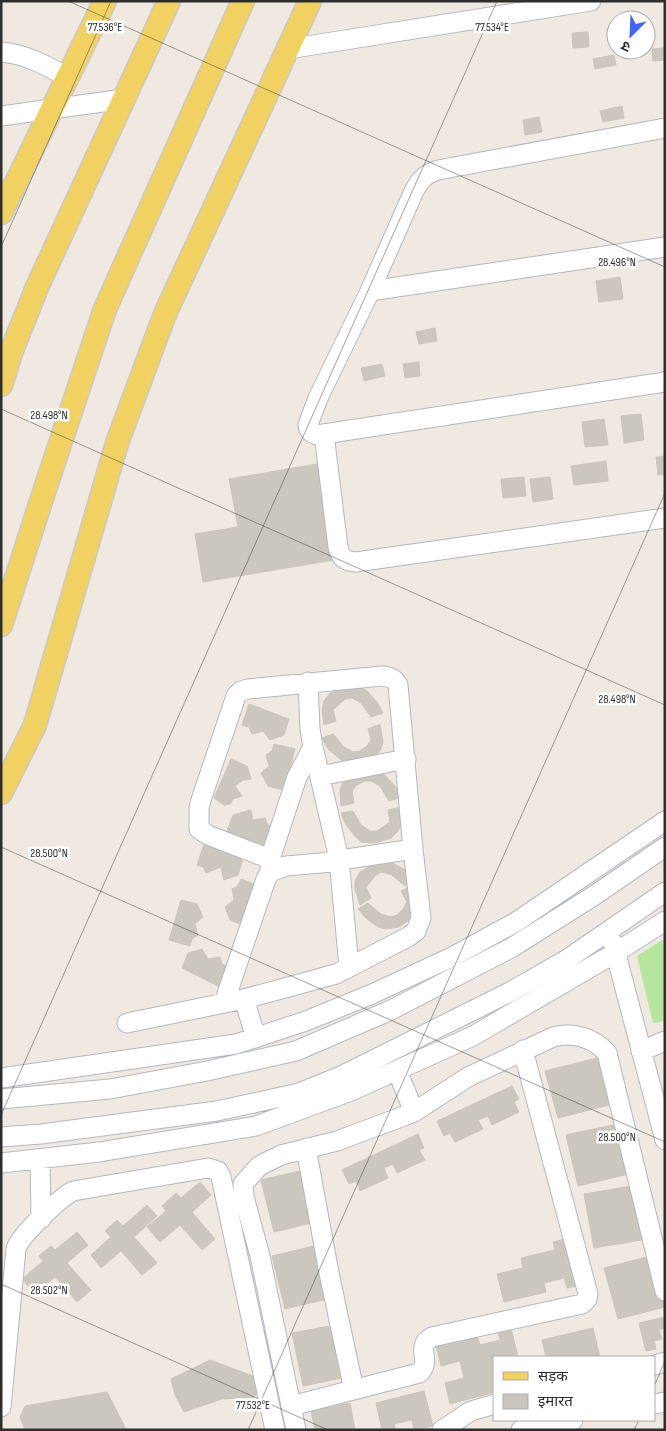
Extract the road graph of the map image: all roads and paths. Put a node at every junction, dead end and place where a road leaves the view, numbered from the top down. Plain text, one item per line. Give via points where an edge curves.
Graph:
1 (105, 1) edge
2 (169, 1) edge
3 (243, 1) edge
4 (310, 1) edge
5 (591, 1) edge
6 (288, 49) junction
7 (1, 52) edge
8 (69, 78) junction
9 (124, 99) junction
10 (52, 108) junction
11 (1, 116) edge
12 (665, 128) edge
13 (1, 213) edge
14 (665, 247) edge
15 (370, 291) junction
16 (665, 382) edge
17 (1, 385) edge
18 (324, 434) junction
19 (665, 518) edge
20 (1, 625) edge
21 (308, 682) junction
22 (313, 747) junction
23 (406, 759) junction
24 (320, 776) junction
25 (1, 793) edge
26 (665, 821) edge
27 (665, 847) edge
28 (413, 848) junction
29 (338, 860) junction
30 (270, 866) junction
31 (665, 892) edge
32 (665, 920) edge
33 (609, 929) junction
34 (615, 953) junction
35 (349, 967) junction
36 (244, 1000) junction
37 (224, 1003) junction
38 (127, 1023) dead end
39 (256, 1038) junction
40 (665, 1041) edge
41 (523, 1050) junction
42 (641, 1051) junction
43 (81, 1066) junction
44 (397, 1070) junction
45 (1, 1078) edge
46 (84, 1091) junction
47 (1, 1100) edge
48 (414, 1112) junction
49 (1, 1137) edge
50 (665, 1140) edge
51 (306, 1148) junction
52 (40, 1160) junction
53 (1, 1163) edge
54 (41, 1219) junction
55 (665, 1291) edge
56 (354, 1390) junction
57 (493, 1405) edge
58 (291, 1406) junction
59 (1, 1407) edge
60 (568, 1421) edge
61 (275, 1430) edge
62 (296, 1430) edge
63 (442, 1430) edge
64 (522, 1430) edge

1 - 8 main road
2 - 9 main road
3 - 20 main road via 105,309
4 - 6 main road
5 - 6 street
6 - 25 main road via 165,314 117,443 35,725
7 - 8 street via 33,59
8 - 10 main road
9 - 10 street
9 - 17 main road via 38,285
10 - 11 street
10 - 13 main road
12 - 15 street via 430,172 420,180
14 - 15 street
15 - 18 street via 308,425 312,434
16 - 18 street
18 - 19 street via 338,547 344,560 356,562
21 - 22 street
21 - 23 street via 382,676 395,680
21 - 30 street via 248,689 236,696 199,808 199,829
22 - 24 street
22 - 30 street via 298,777
23 - 24 street
23 - 28 street
24 - 29 street
26 - 39 street via 516,922 452,957 372,994
27 - 46 street via 511,948 340,1034 296,1051 207,1071
28 - 29 street
28 - 35 street via 421,918 419,925 408,936
29 - 30 street
29 - 35 street
30 - 37 street
31 - 33 street
32 - 34 street
33 - 34 street
33 - 49 street via 566,960 508,993 341,1076 299,1092 217,1111
34 - 42 street
34 - 44 street via 473,1036
35 - 36 street via 336,974
36 - 37 street
36 - 39 street
37 - 38 street
39 - 43 street via 236,1044
40 - 42 street
41 - 48 street via 463,1080
41 - 55 street via 552,1037 569,1034 596,1042 607,1053
41 - 56 street via 587,1299 582,1304 432,1337 424,1343 426,1364 419,1373
42 - 50 street
43 - 45 street
43 - 46 street
44 - 48 street
44 - 52 street via 351,1091 256,1126
46 - 47 street
48 - 51 street via 337,1141
51 - 56 street
51 - 58 street via 259,1166 243,1184
52 - 53 street
52 - 54 street
54 - 59 street via 22,1236 16,1248
54 - 61 street via 58,1200 73,1191 208,1168 218,1172
56 - 58 street
57 - 63 street via 471,1411
58 - 62 street
60 - 64 street

